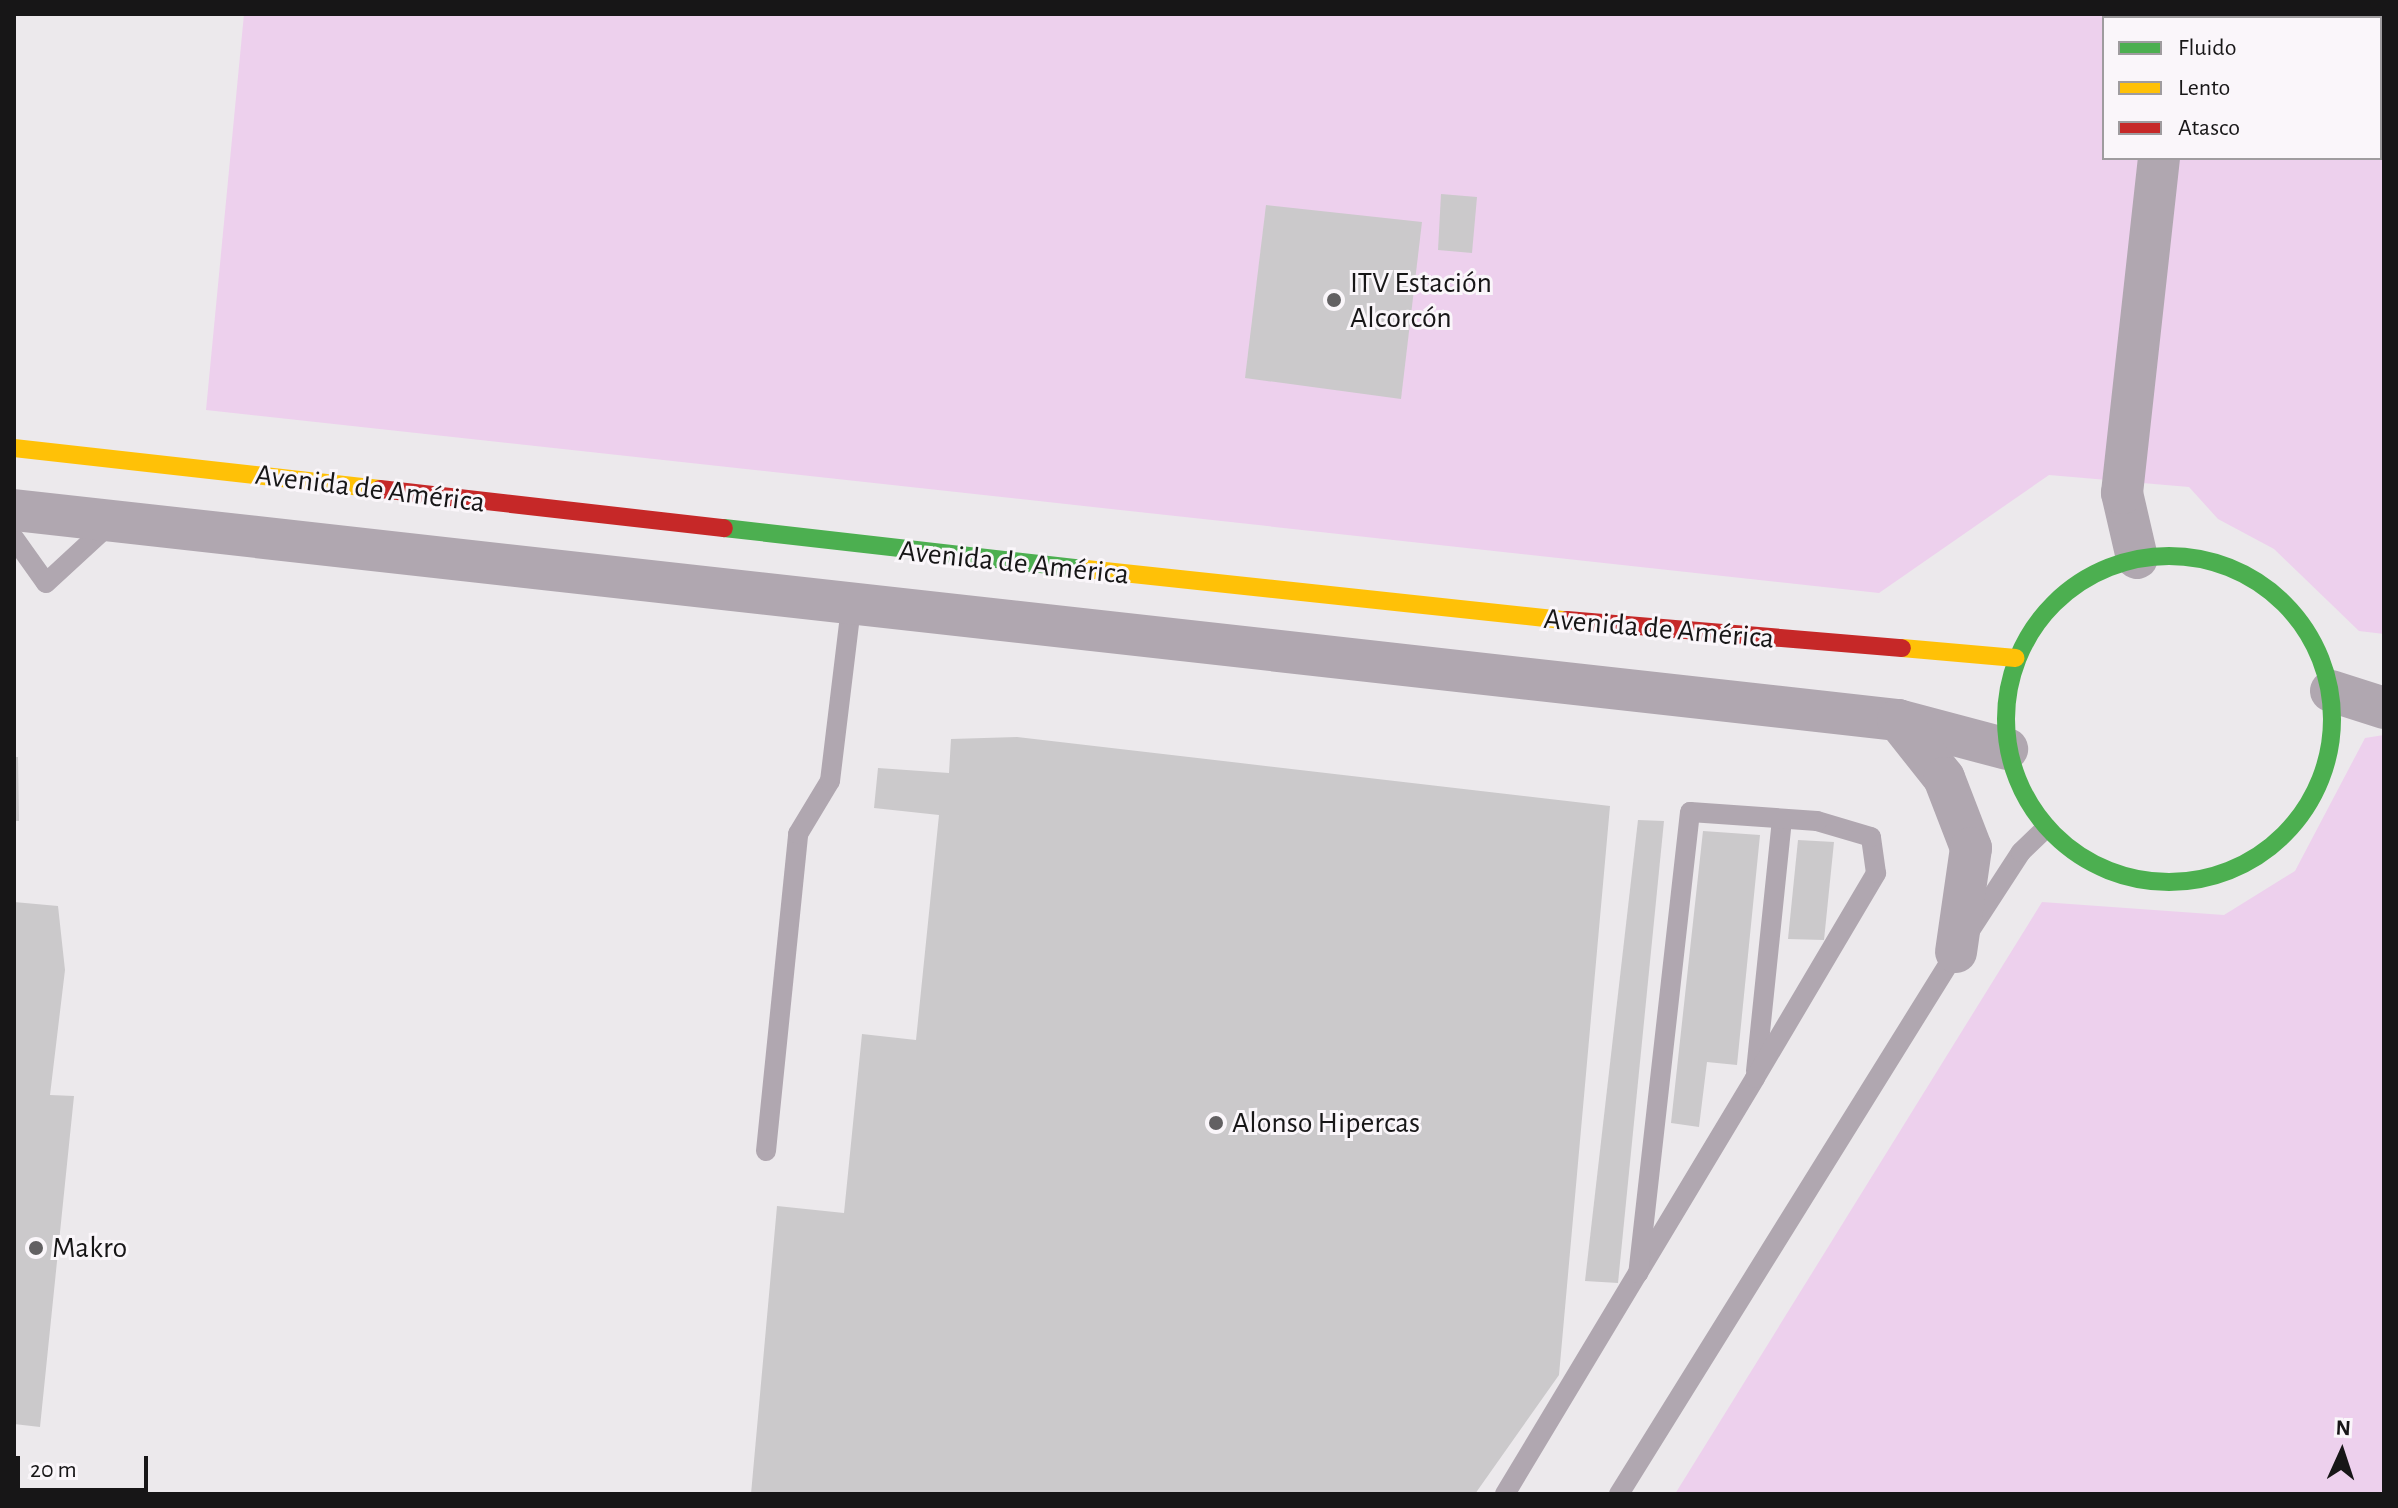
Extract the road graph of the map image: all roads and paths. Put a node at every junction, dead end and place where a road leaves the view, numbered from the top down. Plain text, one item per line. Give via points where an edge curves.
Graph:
1 (2159, 160) edge
2 (14, 448) edge
3 (14, 510) edge
4 (115, 520) junction
5 (14, 538) edge
6 (2137, 558) junction
7 (852, 599) junction
8 (2016, 658) junction
9 (2331, 691) junction
10 (2384, 708) edge
11 (1898, 720) junction
12 (2007, 749) junction
13 (1782, 819) junction
14 (2046, 828) junction
15 (1956, 952) junction
16 (1755, 1078) junction
17 (766, 1151) dead end
18 (1638, 1273) junction
19 (1505, 1494) edge
20 (1619, 1494) edge

1 - 6 street via 2122,493
2 - 8 street, Avenida de América via 1420,607
3 - 4 street, Avenida de América
4 - 5 lane via 46,583
4 - 7 street, Avenida de América
6 - 8 street via 2086,577 2044,612
6 - 9 street via 2189,556 2239,571 2271,593 2314,641
7 - 11 street, Avenida de América
7 - 17 lane via 830,781 798,834
8 - 12 street via 2006,703
9 - 10 street
9 - 14 street via 2331,743 2315,794 2284,836 2241,866 2190,881 2137,879 2087,860
11 - 12 street, Avenida de América
11 - 15 street via 1944,778 1971,848
12 - 14 street
13 - 16 lane
13 - 16 lane via 1871,837 1876,873
13 - 18 lane via 1690,812
14 - 15 lane via 2021,852
15 - 20 lane
16 - 18 lane
18 - 19 lane

